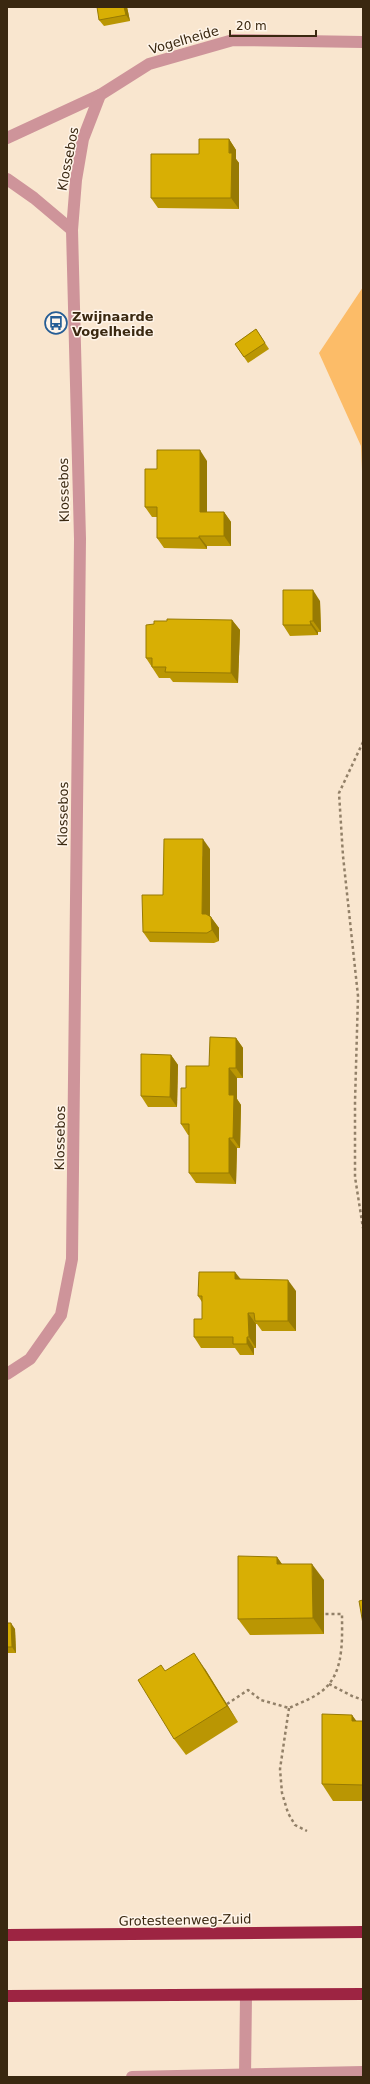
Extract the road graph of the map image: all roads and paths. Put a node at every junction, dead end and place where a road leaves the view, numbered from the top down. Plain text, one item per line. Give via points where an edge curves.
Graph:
1 (363, 42) edge
2 (100, 95) junction
3 (7, 138) edge
4 (7, 179) edge
5 (72, 230) junction
6 (363, 742) edge
7 (363, 1228) edge
8 (7, 1374) edge
9 (324, 1614) dead end
10 (329, 1684) junction
11 (363, 1700) edge
12 (227, 1704) edge
13 (289, 1708) junction
14 (307, 1831) dead end
15 (363, 1932) edge
16 (7, 1935) edge
17 (363, 1994) edge
18 (7, 1996) edge
19 (246, 1996) junction
20 (363, 2072) edge
21 (245, 2075) edge
22 (132, 2077) edge

1 - 2 street, Vogelheide via 233,40 149,64
2 - 3 street, Vogelheide
2 - 5 street, Klossebos via 84,139 76,180
4 - 5 street, Klossebos
5 - 8 street, Klossebos via 80,539 72,1259 60,1315 30,1358
6 - 7 path via 339,793 358,996 355,1177
9 - 10 path via 342,1614 340,1656
10 - 11 path
10 - 13 path via 307,1700
12 - 13 path via 248,1690 261,1700
13 - 14 path via 280,1769 282,1793 295,1825
15 - 16 highway, Grotesteenweg-Zuid
17 - 19 highway
18 - 19 highway
19 - 21 street
20 - 21 street
21 - 22 street

